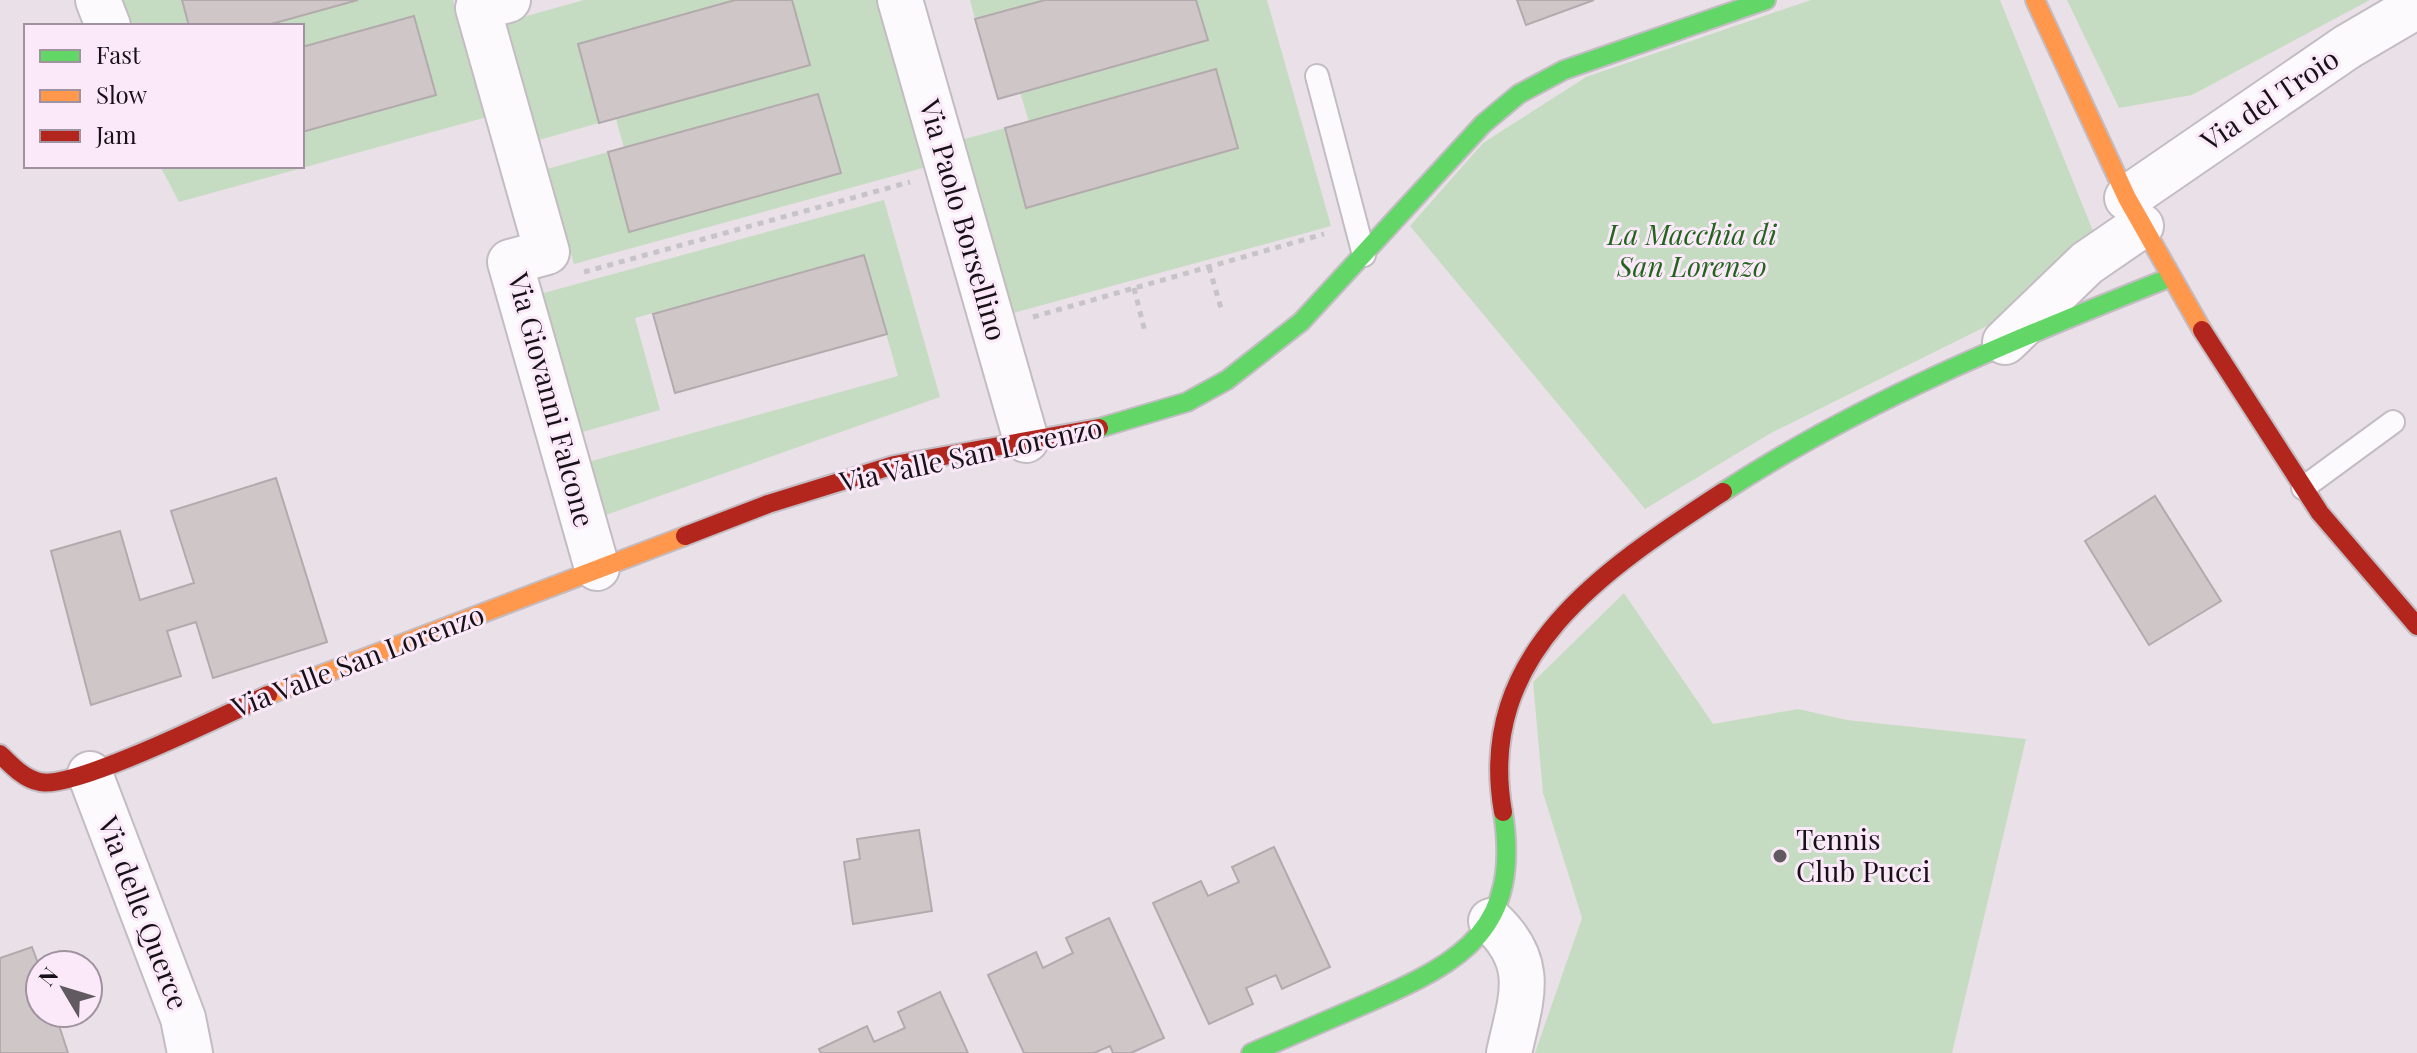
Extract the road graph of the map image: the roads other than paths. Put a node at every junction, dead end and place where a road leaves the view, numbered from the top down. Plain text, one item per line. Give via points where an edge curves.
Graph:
1 (98, 0) edge
2 (508, 0) edge
3 (900, 0) edge
4 (1766, 0) edge
5 (2035, 0) edge
6 (2417, 6) edge
7 (107, 24) edge
8 (1317, 76) dead end
9 (2134, 212) junction
10 (1356, 263) junction
11 (2169, 278) junction
12 (2005, 342) junction
13 (2393, 422) dead end
14 (1026, 440) junction
15 (2303, 488) junction
16 (597, 568) junction
17 (2417, 626) edge
18 (0, 754) edge
19 (90, 774) junction
20 (1491, 921) junction
21 (190, 1053) edge
22 (1251, 1053) edge
23 (1509, 1053) edge

1 - 7 street
2 - 16 street, Via Giovanni Falcone via 478,8 547,252 510,262
3 - 14 street, Via Paolo Borsellino
4 - 10 street, Via Valle San Lorenzo via 1574,66 1519,94 1483,124
5 - 9 street
6 - 9 street, Via del Troio via 2337,53
8 - 10 lane
9 - 11 street
9 - 12 street, Via del Troio
10 - 14 street, Via Valle San Lorenzo via 1283,338 1202,395 1148,416
11 - 12 street
11 - 15 street
12 - 20 street via 1813,435 1731,484 1651,542 1550,628 1517,676 1500,732 1498,783 1507,846
13 - 15 lane
14 - 16 street, Via Valle San Lorenzo via 866,473
15 - 17 street
16 - 19 street, Via Valle San Lorenzo via 271,694
18 - 19 street, Via Valle San Lorenzo via 41,783
19 - 21 street, Via delle Querce via 183,1018
20 - 22 street via 1465,951 1436,972
20 - 23 street via 1509,938 1524,985

